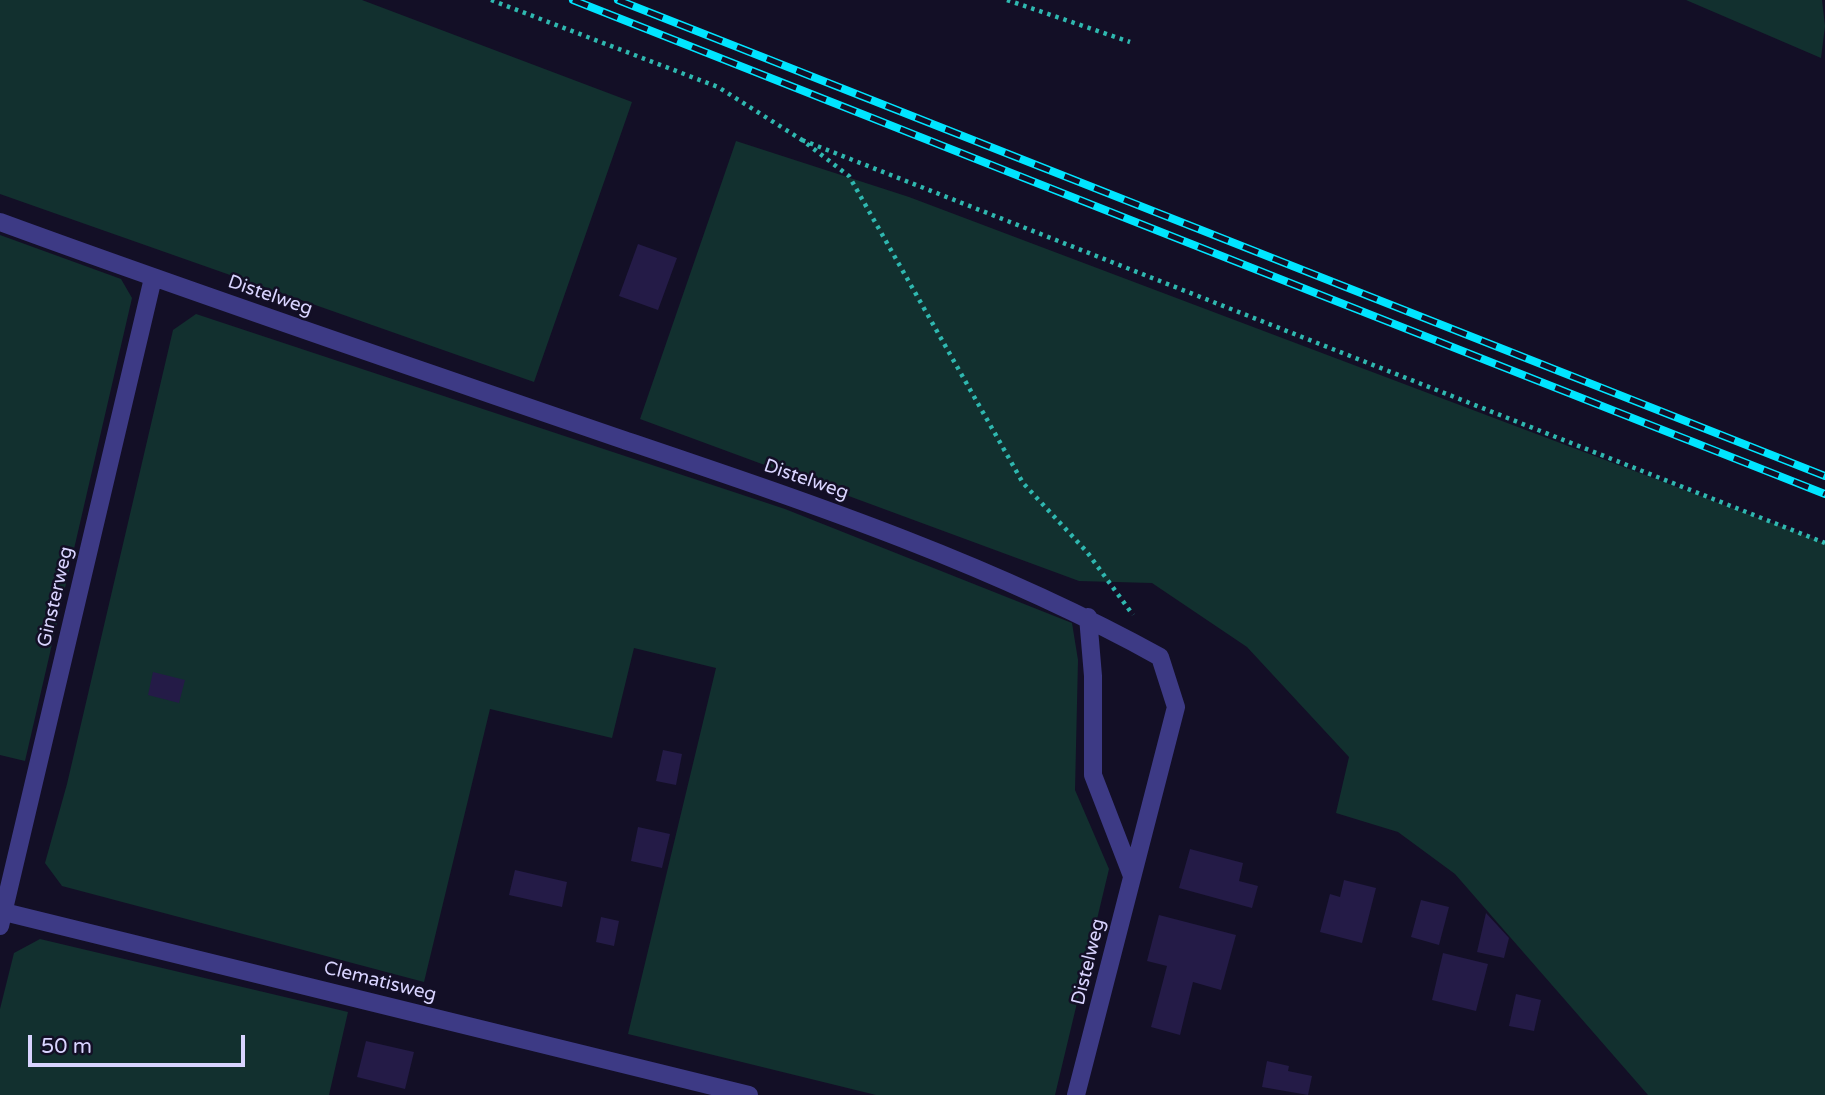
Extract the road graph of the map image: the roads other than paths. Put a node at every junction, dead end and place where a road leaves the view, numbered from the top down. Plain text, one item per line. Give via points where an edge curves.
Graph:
1 (0, 222) edge
2 (153, 278) junction
3 (1088, 617) junction
4 (1132, 876) junction
5 (1, 916) edge
6 (749, 1095) edge
7 (1076, 1095) edge

1 - 2 street, Distelweg
2 - 3 street, Distelweg via 838,513 987,571
2 - 5 street, Ginsterweg
3 - 4 street via 1093,775
3 - 4 street, Distelweg via 1160,657 1176,707
4 - 7 street, Distelweg
5 - 6 street, Clematisweg

